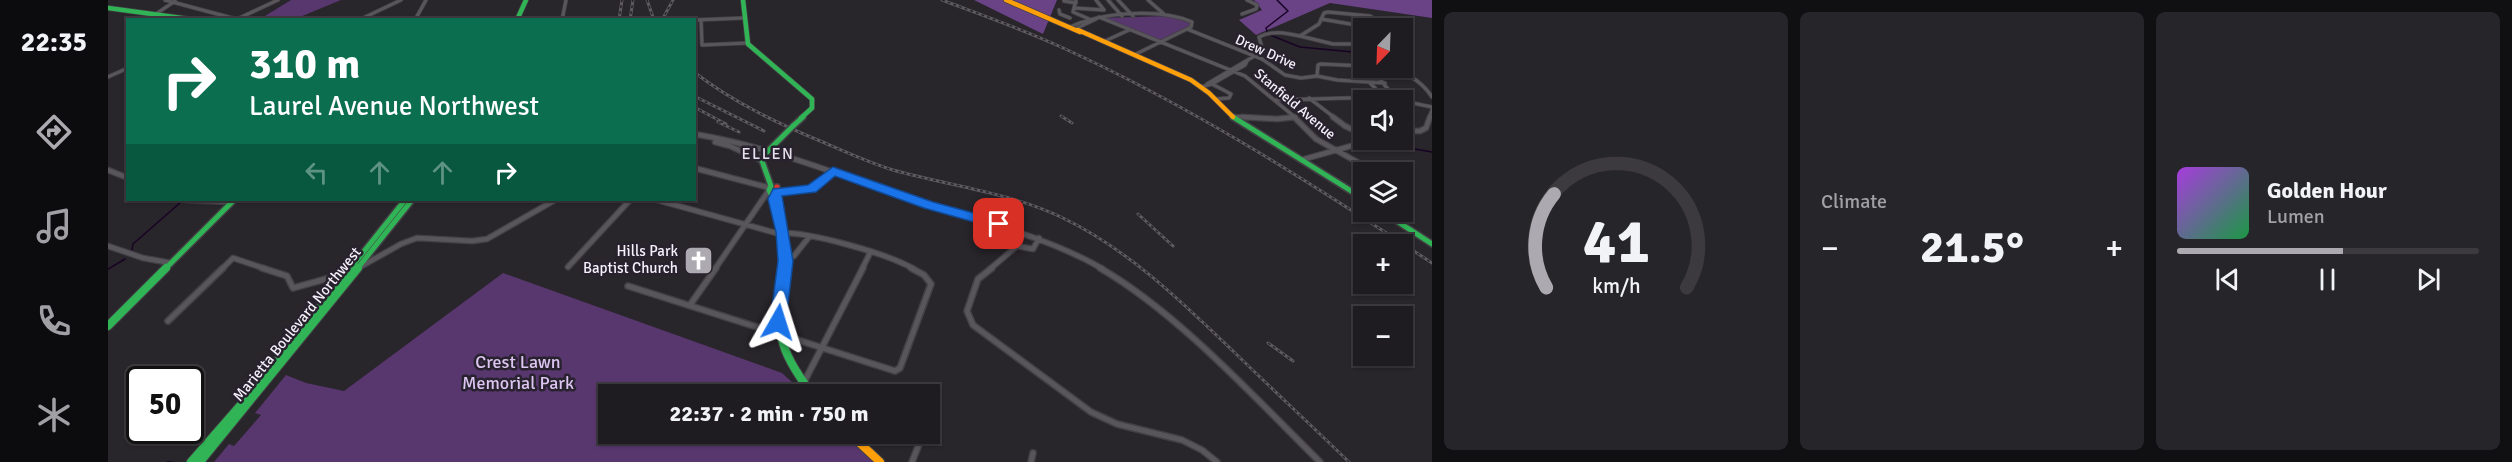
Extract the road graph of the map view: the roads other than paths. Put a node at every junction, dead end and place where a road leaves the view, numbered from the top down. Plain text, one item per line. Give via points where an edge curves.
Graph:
1 (165, 0) edge
2 (278, 0) edge
3 (401, 0) edge
4 (426, 0) edge
5 (527, 0) edge
6 (566, 0) edge
7 (743, 0) edge
8 (1006, 0) edge
9 (1096, 0) edge
10 (1108, 0) edge
11 (1118, 0) edge
12 (1149, 0) edge
13 (1247, 0) edge
14 (176, 1) edge
15 (1064, 1) edge
16 (1076, 1) edge
17 (108, 8) edge
18 (1059, 10) dead end
19 (1074, 11) junction
20 (156, 14) junction
21 (1242, 14) dead end
22 (1165, 15) junction
23 (1064, 16) junction
24 (1123, 16) junction
25 (1133, 16) junction
26 (1098, 17) junction
27 (183, 18) edge
28 (232, 18) edge
29 (237, 18) edge
30 (363, 18) edge
31 (416, 18) edge
32 (520, 18) edge
33 (562, 18) edge
34 (744, 18) junction
35 (1070, 18) dead end
36 (1374, 18) edge
37 (1089, 19) junction
38 (1321, 19) junction
39 (696, 20) edge
40 (701, 20) junction
41 (1353, 24) edge
42 (1074, 29) junction
43 (1130, 29) junction
44 (1187, 29) junction
45 (1300, 36) junction
46 (1105, 41) junction
47 (1161, 42) junction
48 (748, 43) junction
49 (1353, 44) edge
50 (1135, 55) junction
51 (1254, 56) junction
52 (1247, 61) junction
53 (1353, 65) edge
54 (126, 69) edge
55 (1229, 69) junction
56 (1234, 72) junction
57 (1317, 76) junction
58 (108, 77) edge
59 (1413, 77) edge
60 (1380, 78) edge
61 (1367, 81) junction
62 (1385, 83) junction
63 (1207, 85) junction
64 (1377, 90) edge
65 (1390, 90) edge
66 (1432, 97) edge
67 (1309, 98) junction
68 (1216, 99) junction
69 (1353, 99) edge
70 (1275, 100) junction
71 (1413, 103) edge
72 (1432, 109) edge
73 (1231, 116) junction
74 (1294, 117) junction
75 (1413, 130) edge
76 (1353, 131) edge
77 (696, 134) edge
78 (715, 142) dead end
79 (1353, 142) edge
80 (1335, 151) junction
81 (760, 159) junction
82 (1301, 160) junction
83 (1356, 162) edge
84 (696, 169) edge
85 (108, 171) edge
86 (833, 171) junction
87 (126, 177) edge
88 (773, 191) junction
89 (1353, 192) edge
90 (196, 201) edge
91 (234, 201) edge
92 (404, 201) edge
93 (411, 201) edge
94 (553, 201) edge
95 (629, 201) edge
96 (661, 201) edge
97 (1398, 222) edge
98 (745, 224) junction
99 (783, 232) junction
100 (809, 237) junction
101 (1039, 238) junction
102 (471, 241) junction
103 (485, 243) dead end
104 (1432, 244) edge
105 (108, 246) edge
106 (870, 253) junction
107 (785, 261) junction
108 (171, 263) junction
109 (568, 267) dead end
110 (357, 268) junction
111 (347, 273) junction
112 (628, 286) dead end
113 (688, 305) junction
114 (168, 321) dead end
115 (108, 326) edge
116 (779, 334) junction
117 (823, 348) junction
118 (803, 384) joint
119 (861, 444) edge
120 (919, 444) edge
121 (1033, 453) dead end
122 (191, 462) edge
123 (200, 462) edge
124 (880, 462) edge
125 (912, 462) edge
126 (1031, 462) edge
127 (1217, 462) edge
128 (1320, 462) edge

1 - 14 street
2 - 29 street
3 - 30 street
4 - 31 street
5 - 32 street
6 - 33 street
7 - 34 street
8 - 42 street
9 - 19 street via 1104,10
10 - 24 street
11 - 25 street
12 - 22 street
13 - 21 street via 1257,5 1256,9
14 - 20 street
14 - 28 street
15 - 16 street
16 - 19 street
17 - 20 street
18 - 23 street
19 - 23 street
19 - 37 street
20 - 27 street
22 - 25 street
22 - 44 street via 1190,21 1193,25
23 - 35 street
24 - 25 street
24 - 26 street
26 - 37 street
26 - 42 street
26 - 43 street, Stanfield Avenue
34 - 40 street
34 - 48 street
36 - 38 street via 1341,12 1324,13
37 - 42 street
38 - 41 street
38 - 45 street via 1315,28
39 - 40 street
40 - 48 street via 702,45
42 - 46 street
42 - 50 street
43 - 46 street
43 - 47 street, Stanfield Avenue
44 - 47 street
44 - 51 street, Drew Drive
45 - 49 street
45 - 51 street via 1263,34 1259,37 1264,49
46 - 50 street
47 - 50 street
47 - 55 street, Stanfield Avenue
48 - 81 street, bridge via 812,99 812,108
50 - 63 street
51 - 52 street
51 - 57 street, Drew Drive via 1285,75
52 - 55 street
52 - 56 street
53 - 57 street, Drew Drive via 1321,64
54 - 58 street
55 - 56 street, Stanfield Avenue
55 - 63 street
56 - 63 street
56 - 70 street, Stanfield Avenue
57 - 61 street
59 - 66 street via 1428,88
60 - 62 street
61 - 62 street
61 - 64 street
62 - 65 street
63 - 68 street
63 - 68 street via 1231,94 1229,98
67 - 69 street
67 - 70 street
67 - 76 street
68 - 73 street
70 - 74 street, Stanfield Avenue
71 - 72 street
72 - 75 street via 1424,130
73 - 74 street
73 - 82 street
74 - 80 street, Stanfield Avenue
77 - 86 street via 750,145
78 - 81 street
79 - 80 street
80 - 82 street
80 - 83 street, Stanfield Avenue
81 - 88 street
82 - 89 street
84 - 88 street
85 - 87 street
86 - 88 street via 812,189
86 - 101 street
88 - 98 street
88 - 99 street
90 - 91 street
91 - 108 street
92 - 111 street
93 - 110 street, Marietta Boulevard Northwest
94 - 102 street via 492,236
95 - 109 street
96 - 98 street
97 - 104 street
98 - 99 street
98 - 113 street
99 - 100 street
99 - 107 street
100 - 106 street
100 - 107 street
101 - 127 street via 1033,249 1017,246 978,279 967,311 973,325 1091,412 1117,424 1182,440
101 - 128 street via 1090,261 1143,296 1202,347
102 - 103 street
102 - 110 street via 415,238
105 - 108 street
106 - 117 street
106 - 117 street via 914,267 930,279 898,370
107 - 116 street
108 - 115 street
110 - 111 street
110 - 123 street, Marietta Boulevard Northwest
111 - 114 street via 293,288 287,276 233,258
111 - 122 street
112 - 113 street
113 - 116 street
116 - 117 street
116 - 118 street via 787,358
117 - 118 street
119 - 124 street
120 - 125 street
121 - 126 street

